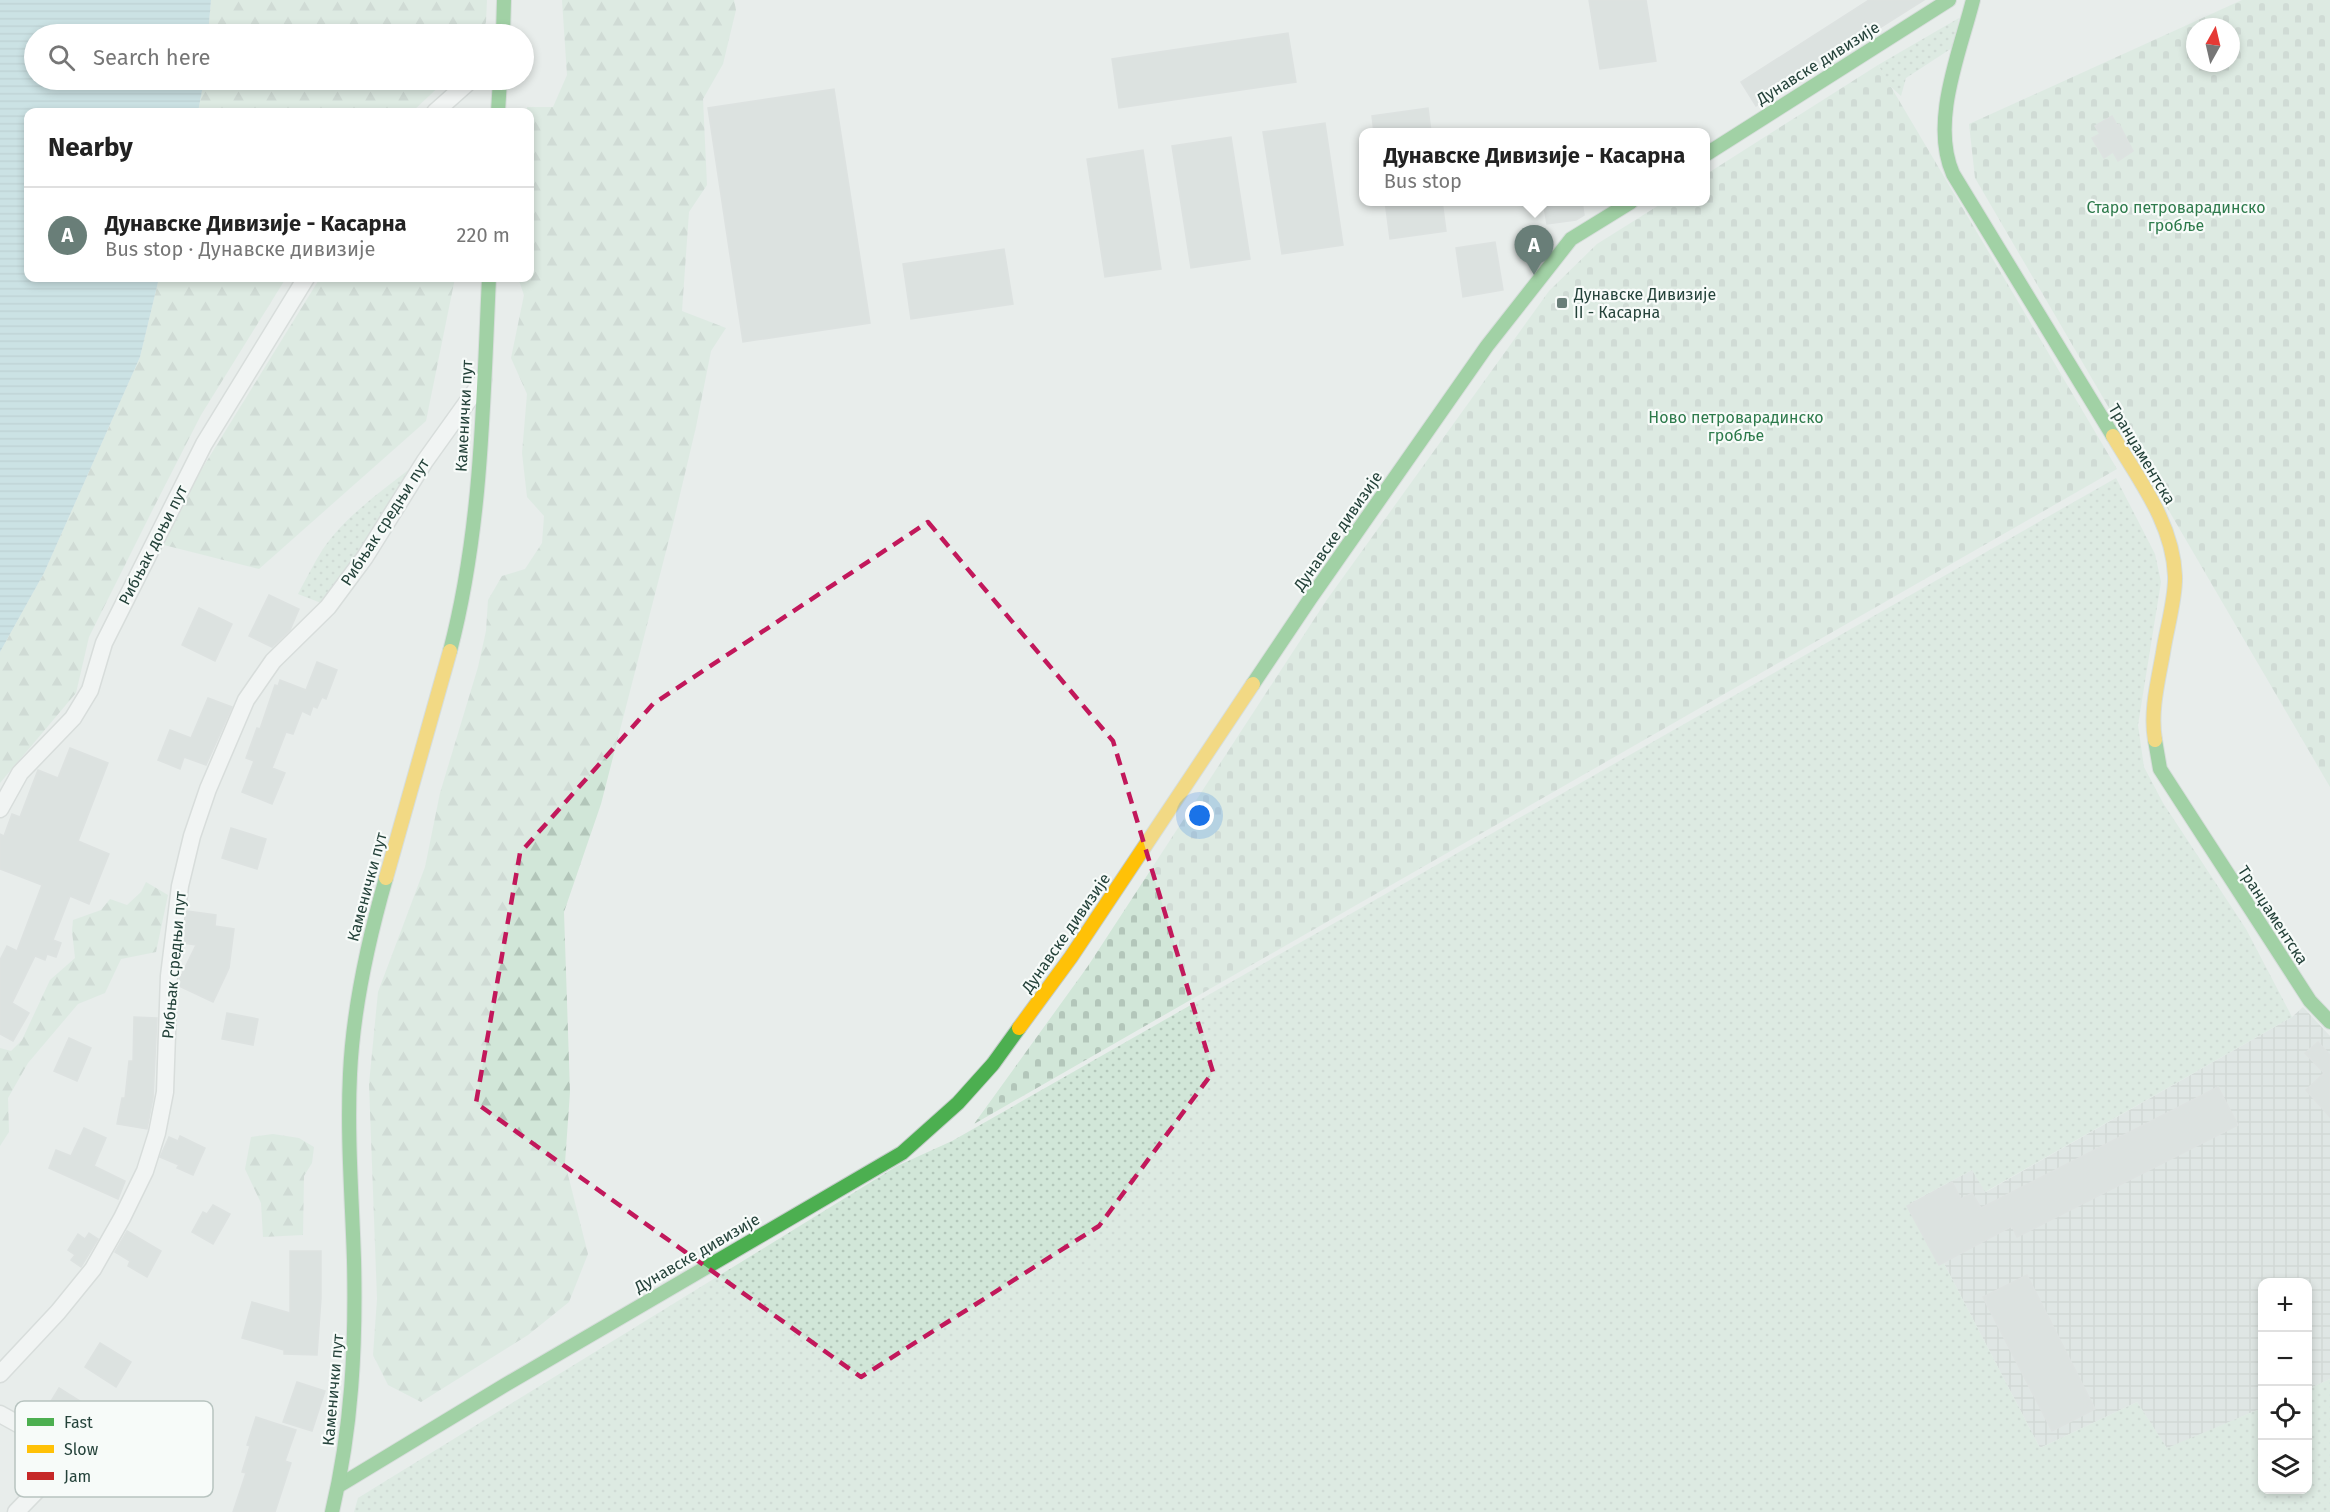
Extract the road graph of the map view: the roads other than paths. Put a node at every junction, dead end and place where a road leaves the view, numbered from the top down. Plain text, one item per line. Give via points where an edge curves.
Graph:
1 (504, 0) edge
2 (1949, 0) edge
3 (1973, 0) edge
4 (503, 24) edge
5 (460, 90) edge
6 (499, 90) edge
7 (440, 108) edge
8 (498, 108) edge
9 (1710, 152) edge
10 (1623, 206) edge
11 (304, 282) edge
12 (489, 282) edge
13 (483, 380) junction
14 (0, 808) edge
15 (2330, 1022) edge
16 (0, 1374) edge
17 (0, 1414) edge
18 (15, 1422) edge
19 (340, 1485) junction
20 (31, 1497) edge
21 (16, 1512) edge
22 (332, 1512) edge

1 - 4 street
2 - 9 street, Дунавске дивизије
3 - 15 street, Транџаментска via 1947,108 1945,154 1953,174 2160,514 2175,578 2153,729 2160,769 2310,1001
5 - 7 street
6 - 8 street
10 - 19 street, Дунавске дивизије via 1571,239 1482,353 1310,599 1071,957 993,1064 958,1103 902,1153
11 - 14 street, Рибњак доњи пут via 204,444 104,643 90,690 73,718 20,773
12 - 13 street, Каменички пут
13 - 16 street, Рибњак средњи пут via 328,607 273,661 246,700 208,789 180,886 170,976 165,1092 145,1171 93,1269
13 - 19 street, Каменички пут via 471,548 456,631 376,910 352,1045 349,1116 355,1375
17 - 18 street
19 - 22 street, Каменички пут
20 - 21 street

